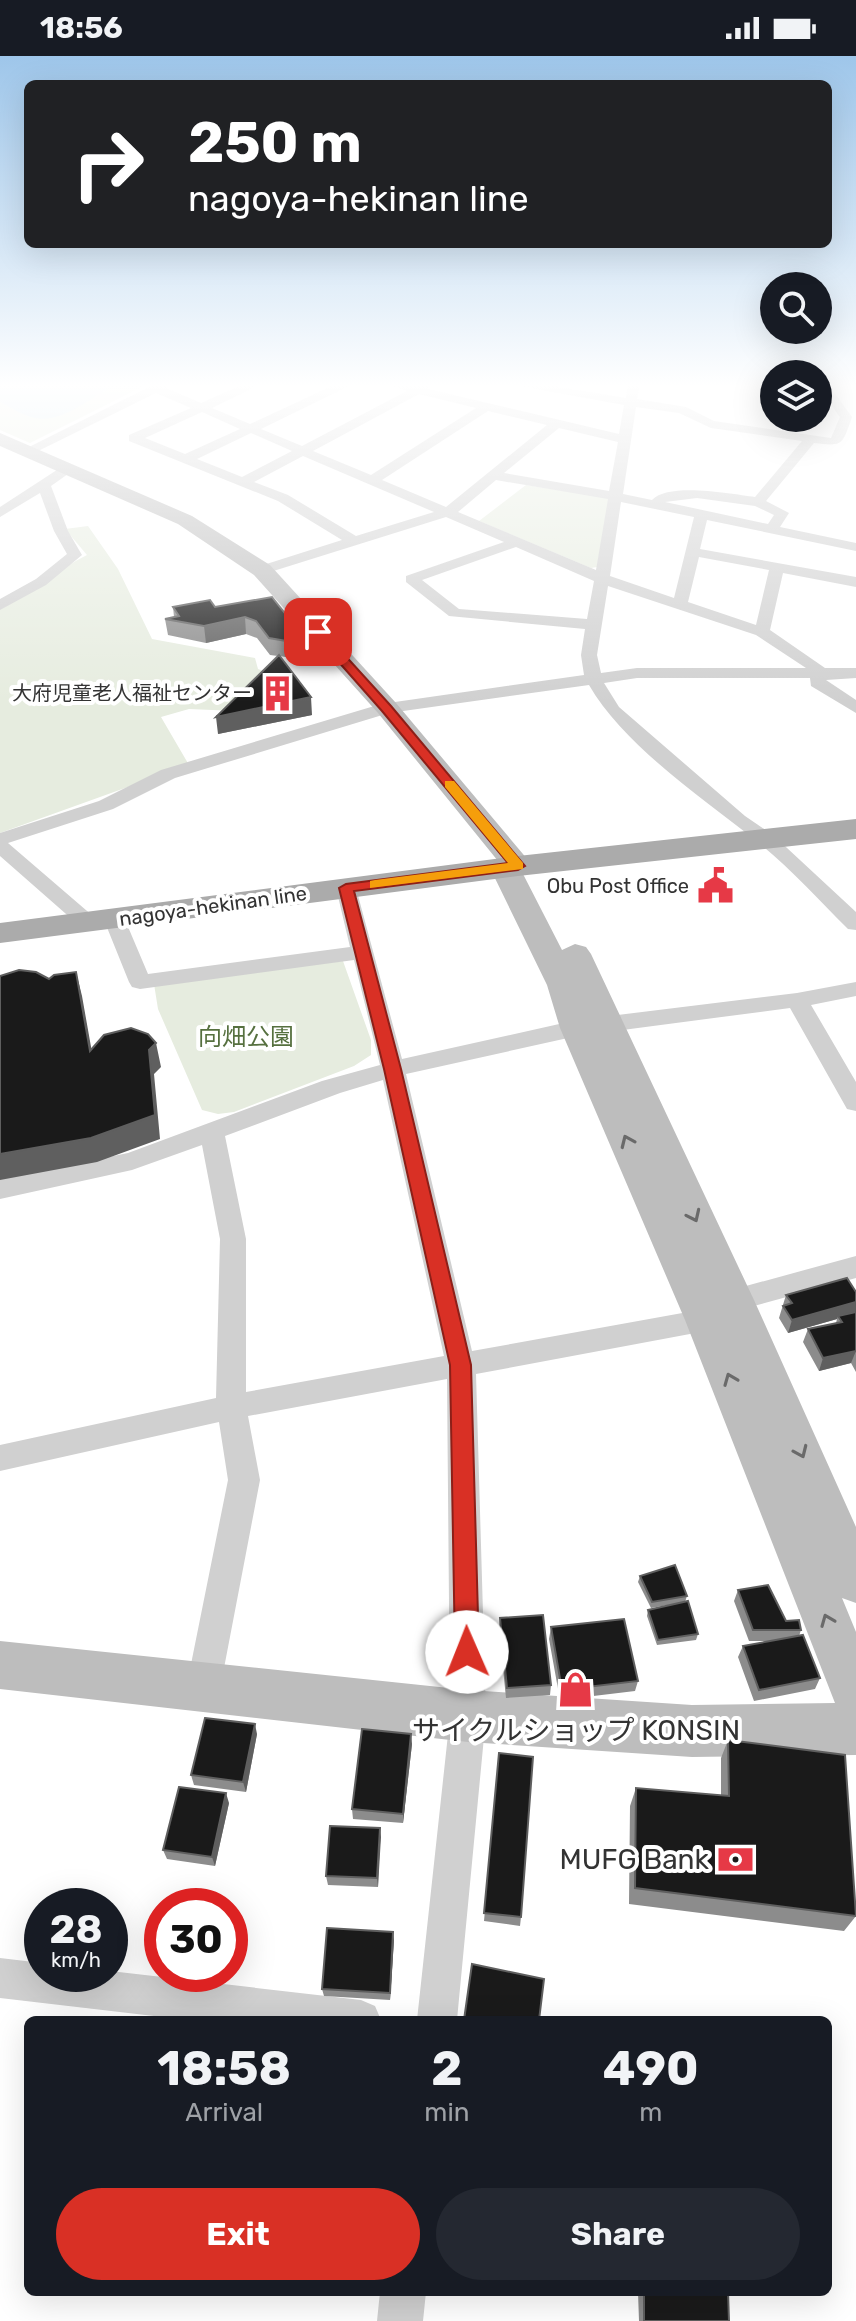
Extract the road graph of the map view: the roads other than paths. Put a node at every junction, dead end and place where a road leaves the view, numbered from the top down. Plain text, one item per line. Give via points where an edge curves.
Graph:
1 (35, 490) edge
2 (46, 490) edge
3 (115, 490) edge
4 (262, 490) edge
5 (396, 490) edge
6 (477, 490) edge
7 (571, 490) edge
8 (618, 490) edge
9 (768, 490) edge
10 (617, 498) junction
11 (644, 502) junction
12 (758, 502) junction
13 (449, 512) junction
14 (0, 513) edge
15 (701, 515) junction
16 (772, 528) junction
17 (357, 543) junction
18 (515, 543) junction
19 (856, 547) edge
20 (693, 552) junction
21 (777, 568) junction
22 (262, 570) junction
23 (603, 579) junction
24 (856, 582) edge
25 (0, 605) edge
26 (680, 605) junction
27 (595, 625) junction
28 (762, 632) junction
29 (820, 673) junction
30 (856, 673) edge
31 (593, 678) junction
32 (387, 708) junction
33 (856, 708) edge
34 (856, 829) edge
35 (0, 839) edge
36 (766, 839) junction
37 (0, 846) edge
38 (519, 866) junction
39 (346, 888) junction
40 (102, 921) junction
41 (856, 924) edge
42 (0, 933) edge
43 (362, 952) junction
44 (856, 989) edge
45 (797, 1000) junction
46 (591, 1026) junction
47 (393, 1069) junction
48 (856, 1103) edge
49 (212, 1132) junction
50 (0, 1189) edge
51 (856, 1267) edge
52 (720, 1310) junction
53 (461, 1365) junction
54 (231, 1407) junction
55 (0, 1458) edge
56 (856, 1581) edge
57 (0, 1665) edge
58 (203, 1689) junction
59 (856, 1693) edge
60 (468, 1716) junction
61 (856, 1729) edge
62 (0, 1978) edge
63 (327, 2016) edge
64 (437, 2016) edge
65 (403, 2296) edge
66 (400, 2321) edge

1 - 14 street
2 - 25 street via 75,555
3 - 22 street via 185,520
4 - 17 street
5 - 13 street
6 - 13 street
7 - 10 street
8 - 10 street
9 - 12 street
10 - 11 street
10 - 23 street
11 - 12 street via 697,494
11 - 15 street
12 - 16 street via 782,513
13 - 17 street
13 - 18 street
15 - 16 street
15 - 20 street
16 - 19 street
17 - 22 street
18 - 23 street
18 - 27 street via 411,579 455,613
20 - 21 street
20 - 26 street
21 - 24 street
21 - 28 street
22 - 32 street
23 - 26 street
23 - 27 street
26 - 28 street
27 - 31 street via 589,655
28 - 29 street
29 - 30 street
29 - 31 street via 675,671
29 - 33 street via 817,682
31 - 32 street
31 - 36 street via 612,710
32 - 35 street via 168,774 106,805
32 - 38 street
34 - 36 main road, nagoya-hekinan line
36 - 38 main road, nagoya-hekinan line
36 - 41 street
37 - 40 street
38 - 39 main road, nagoya-hekinan line
38 - 46 street via 563,985
39 - 40 main road, nagoya-hekinan line
39 - 43 street
40 - 42 main road, nagoya-hekinan line
40 - 43 street via 140,982
43 - 47 street
44 - 45 street
45 - 46 street
45 - 48 street
46 - 47 street
46 - 52 street
47 - 49 street
47 - 53 street
49 - 50 street via 132,1161
49 - 54 street via 233,1239
51 - 52 street
52 - 53 street
52 -> 56 street
59 -> 52 street
53 - 54 street
53 - 60 street
54 - 55 street
54 - 58 street via 244,1480
57 - 58 street
58 - 60 street
60 - 61 street via 692,1731
60 - 64 street
62 - 63 street
65 - 66 street

